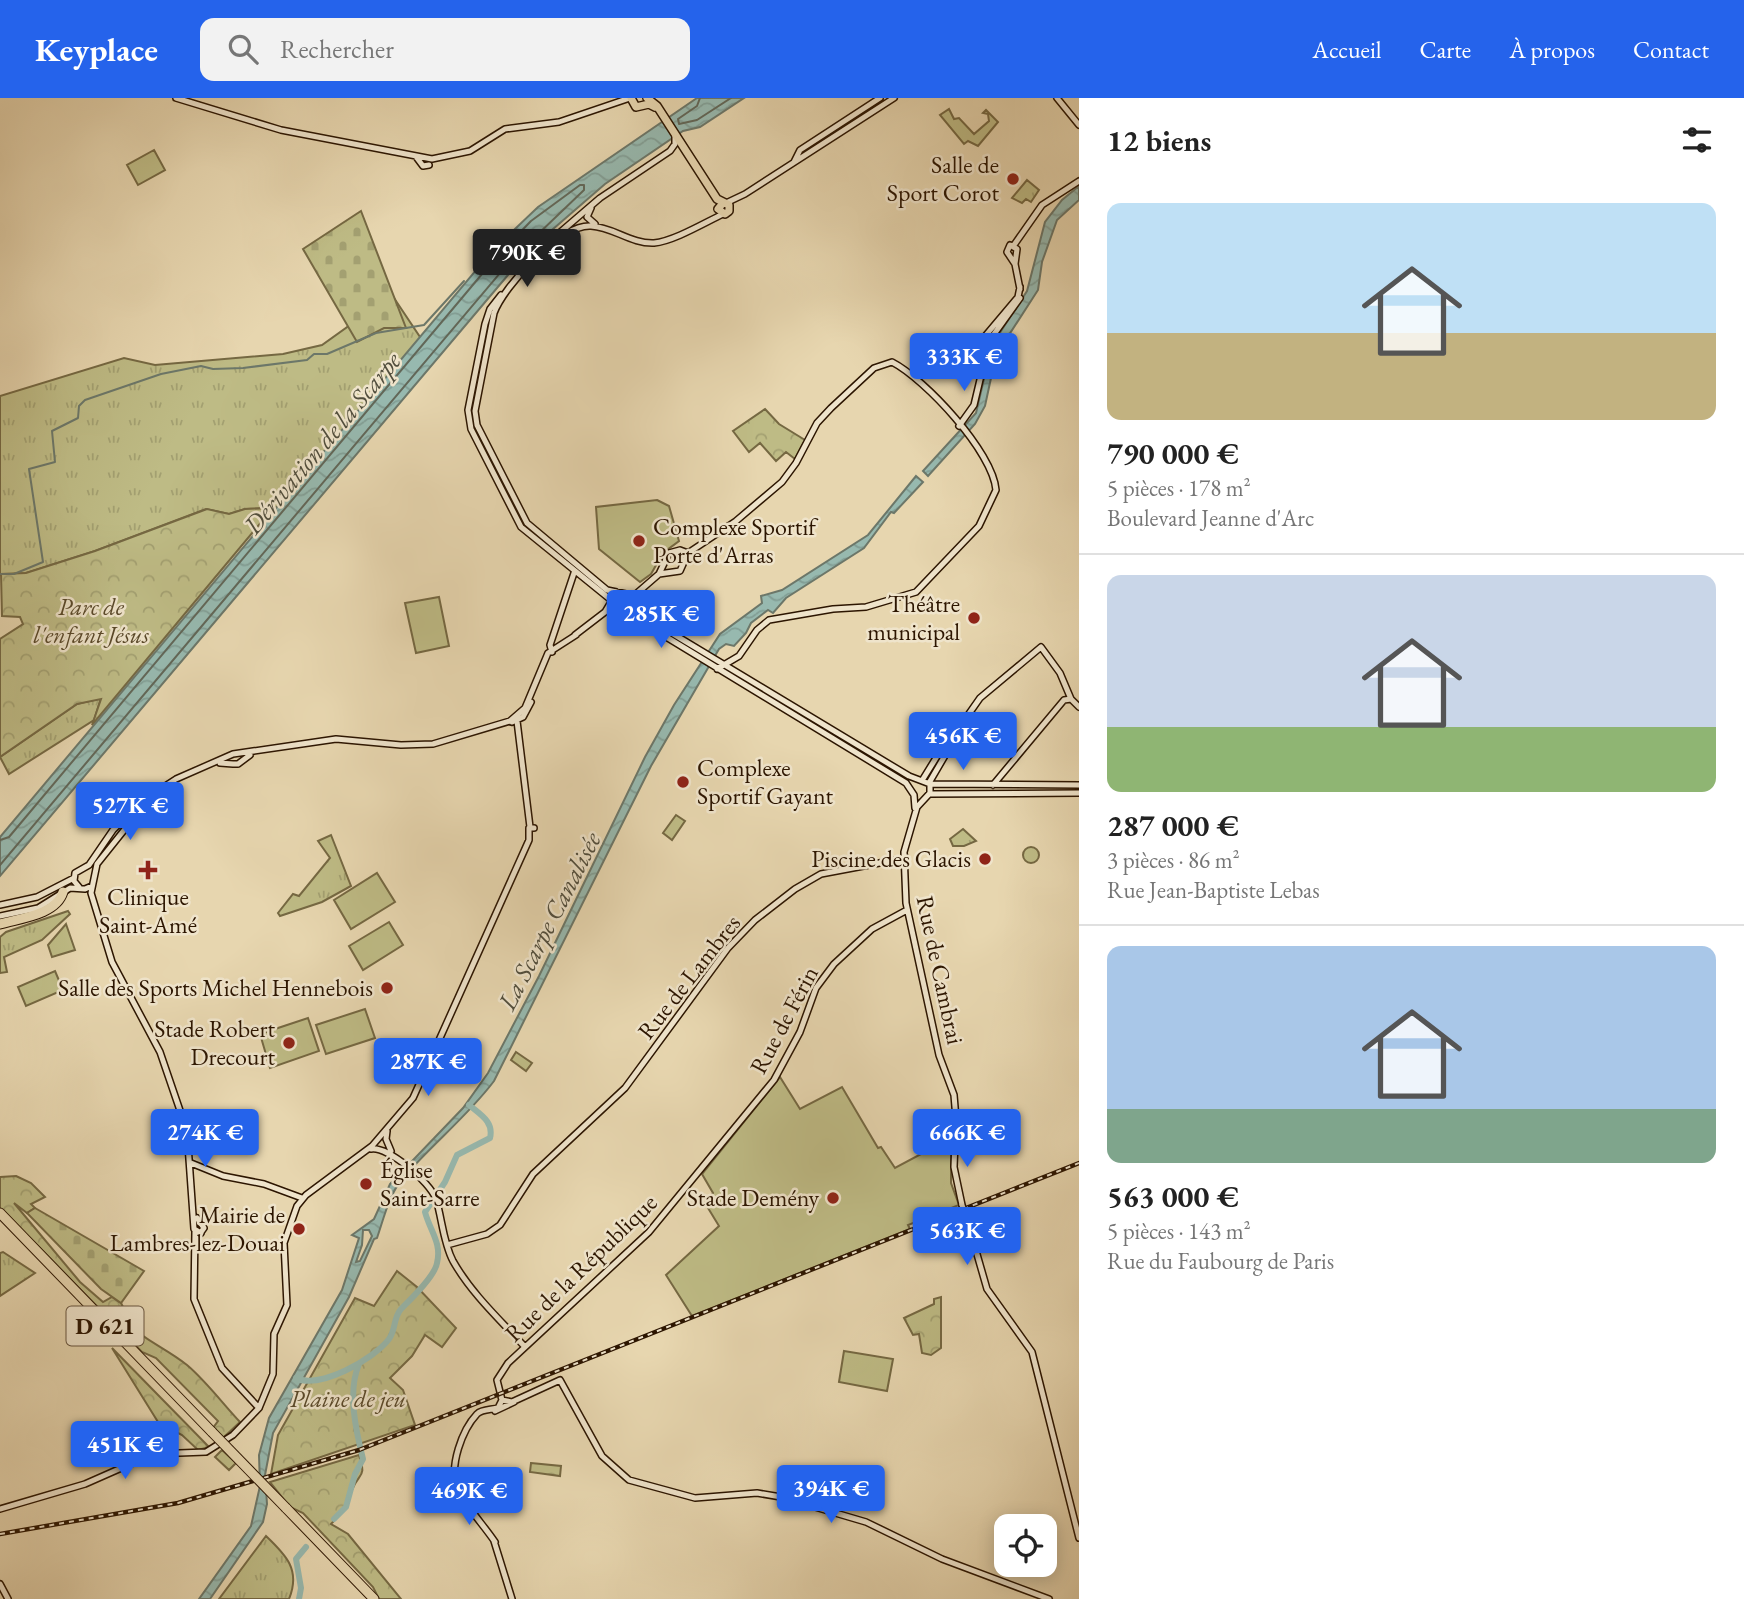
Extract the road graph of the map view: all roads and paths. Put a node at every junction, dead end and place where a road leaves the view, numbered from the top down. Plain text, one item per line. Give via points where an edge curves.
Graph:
1 (176, 98) edge
2 (631, 98) edge
3 (880, 98) edge
4 (894, 98) edge
5 (1057, 98) edge
6 (643, 102) edge
7 (602, 107) junction
8 (1079, 125) edge
9 (677, 140) junction
10 (683, 150) junction
11 (792, 163) junction
12 (1079, 181) edge
13 (723, 207) junction
14 (598, 225) junction
15 (549, 241) junction
16 (960, 428) junction
17 (688, 553) junction
18 (574, 573) junction
19 (659, 574) junction
20 (640, 589) junction
21 (619, 592) junction
22 (611, 601) junction
23 (629, 601) junction
24 (620, 610) junction
25 (596, 620) junction
26 (552, 652) junction
27 (721, 662) junction
28 (714, 668) junction
29 (1071, 699) junction
30 (1079, 706) edge
31 (516, 719) junction
32 (955, 734) junction
33 (230, 757) junction
34 (239, 758) junction
35 (233, 764) junction
36 (921, 779) junction
37 (930, 783) junction
38 (993, 785) junction
39 (1079, 785) edge
40 (913, 792) junction
41 (1079, 793) edge
42 (927, 796) junction
43 (915, 811) junction
44 (904, 858) junction
45 (85, 867) junction
46 (94, 872) junction
47 (74, 878) junction
48 (92, 887) junction
49 (81, 888) junction
50 (63, 892) junction
51 (0, 905) edge
52 (96, 908) junction
53 (908, 910) junction
54 (0, 916) edge
55 (0, 924) edge
56 (382, 1143) junction
57 (197, 1165) junction
58 (705, 1165) joint
59 (302, 1198) junction
60 (0, 1215) edge
61 (447, 1245) junction
62 (525, 1347) junction
63 (517, 1399) junction
64 (502, 1400) junction
65 (259, 1408) junction
66 (485, 1410) junction
67 (0, 1509) edge
68 (1079, 1538) edge
69 (0, 1584) edge
70 (8, 1599) edge
71 (372, 1599) edge
72 (510, 1599) edge
73 (1049, 1599) edge

1 - 7 main road via 281,130 426,161 470,151 505,129 556,123
2 - 6 main road
2 - 7 main road
3 - 11 main road via 800,149
4 - 11 main road
5 - 8 main road
6 - 7 main road
6 - 9 main road via 662,116
9 - 10 main road
9 - 13 main road
9 - 15 main road
10 - 13 main road
10 - 14 main road via 590,209 587,218
11 - 13 main road
12 - 16 main road via 1039,209 1014,245 1007,247 1015,264 1020,298 989,339 973,409
13 - 14 main road via 658,240 636,239
13 - 21 main road via 659,242 639,242 590,226 575,228 531,265 497,307 475,418 527,523 605,589
14 - 15 main road via 577,225
15 - 18 main road via 489,312 468,418 519,525
16 - 17 main road via 929,392 895,363 877,365 817,423 780,484
16 - 27 main road via 981,451 997,488 979,526 929,580 913,593 881,604 774,619 761,626 739,656
17 - 19 main road via 680,571
17 - 19 main road via 669,553
18 - 22 main road
18 - 26 main road via 550,645
19 - 20 main road
20 - 21 main road
20 - 23 main road
21 - 22 main road
21 - 23 main road
22 - 24 main road
22 - 25 main road
23 - 24 main road
23 - 27 main road via 633,610
24 - 25 main road
24 - 28 main road
25 - 26 main road
26 - 31 main road via 540,666 526,706
27 - 28 main road
27 - 36 main road
28 - 40 main road
29 - 30 main road
29 - 32 main road via 1041,647 979,698 954,728
29 - 38 main road via 1064,701
31 - 34 main road via 430,745 340,739
31 - 56 main road via 530,830 416,1093 389,1126
32 - 36 main road
32 - 37 main road
33 - 34 main road
33 - 35 main road
33 - 45 main road via 178,778 142,801
34 - 35 main road
35 - 46 main road via 207,768 149,799
36 - 37 main road
36 - 40 main road
37 - 38 main road
37 - 42 main road
38 - 39 main road
40 - 42 main road
40 - 43 main road, Rue de Cambrai
41 - 42 main road
42 - 43 main road, Rue de Cambrai
43 - 44 main road, Rue de Cambrai
44 - 53 main road, Rue de Cambrai
44 - 61 main road, Rue de Lambres via 821,874 755,920 730,945 625,1088 533,1174 498,1227
45 - 46 main road
45 - 47 main road
46 - 48 main road
47 - 49 main road
47 - 51 main road via 37,897
48 - 49 main road
48 - 52 main road
49 - 50 main road
49 - 52 main road
50 - 54 main road via 34,909
50 - 55 highway via 51,908
52 - 57 main road via 120,981 165,1064
53 - 58 main road, Rue de Férin via 867,933 820,981 780,1072
53 - 68 main road, Rue de Cambrai, bridge via 939,1055 954,1095 954,1167 962,1205 994,1299 1028,1344
56 - 59 main road
56 - 61 main road via 435,1197
57 - 59 main road
57 - 65 main road via 192,1172 198,1228 193,1287 220,1366
58 - 62 main road, Rue de la République via 649,1232
59 - 65 main road via 283,1245 287,1305 274,1336 272,1376
60 - 71 highway, D 621, bridge
61 - 62 main road via 453,1262 475,1292
62 - 64 main road, Rue de la République via 498,1377
63 - 64 main road
63 - 66 main road via 501,1410
63 - 73 main road via 560,1380 602,1457 629,1480 695,1498 761,1493 792,1500 866,1522 942,1559
64 - 66 main road via 498,1408
65 - 67 main road via 235,1433 206,1452 153,1454 85,1484
66 - 72 main road via 475,1418 457,1455 456,1482 495,1542
69 - 70 main road

